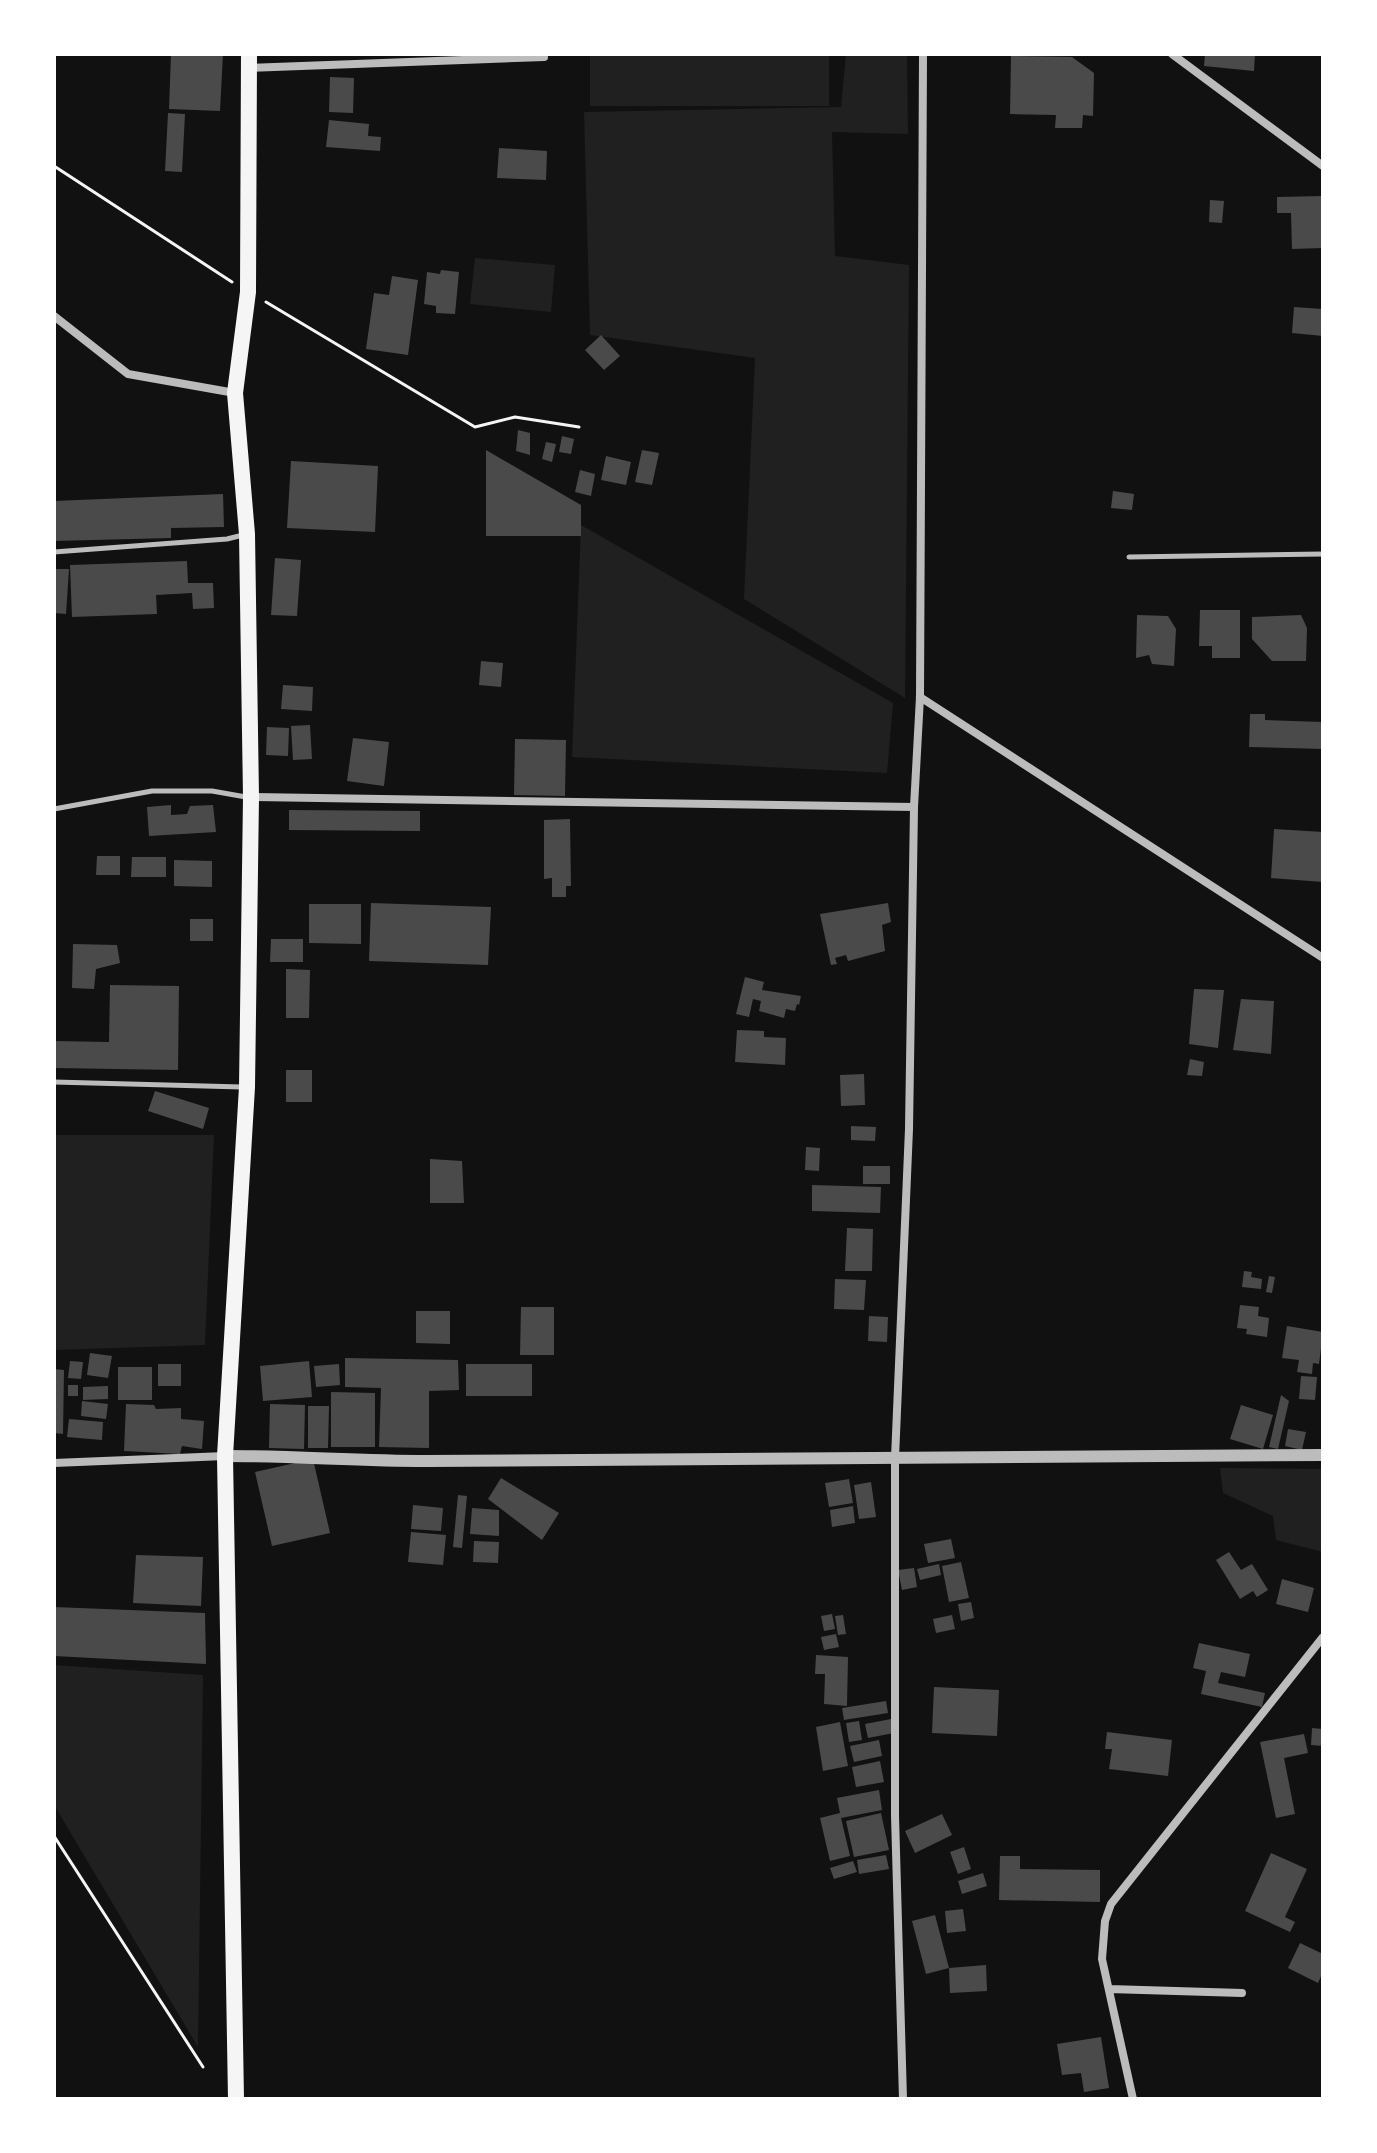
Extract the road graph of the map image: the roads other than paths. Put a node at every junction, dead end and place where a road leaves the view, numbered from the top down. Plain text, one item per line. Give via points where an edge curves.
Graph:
1 (923, 54) edge
2 (1172, 54) edge
3 (544, 57) dead end
4 (249, 61) edge
5 (1323, 166) edge
6 (54, 316) edge
7 (235, 393) junction
8 (247, 534) junction
9 (54, 552) edge
10 (1323, 554) edge
11 (1129, 557) dead end
12 (920, 697) junction
13 (251, 797) junction
14 (914, 807) junction
15 (54, 809) edge
16 (1323, 958) edge
17 (54, 1082) edge
18 (247, 1087) junction
19 (1323, 1455) edge
20 (225, 1456) junction
21 (895, 1458) junction
22 (54, 1463) edge
23 (1323, 1637) edge
24 (1109, 1989) junction
25 (1242, 1993) dead end
26 (236, 2099) edge
27 (903, 2099) edge
28 (1133, 2099) edge

1 - 12 street
2 - 5 street
3 - 4 street
4 - 7 main road via 248,292
6 - 7 street via 128,374
7 - 8 main road
8 - 9 lane
8 - 13 main road
10 - 11 lane
12 - 14 street
12 - 16 street
13 - 14 street
13 - 15 lane via 152,791
13 - 18 main road
14 - 21 street via 909,1129
17 - 18 lane
18 - 20 main road
19 - 21 street
20 - 21 street via 318,1456 341,1461
20 - 22 street
20 - 26 main road
21 - 27 street via 895,1816
23 - 24 street via 1111,1904 1102,1959
24 - 25 street
24 - 28 street

